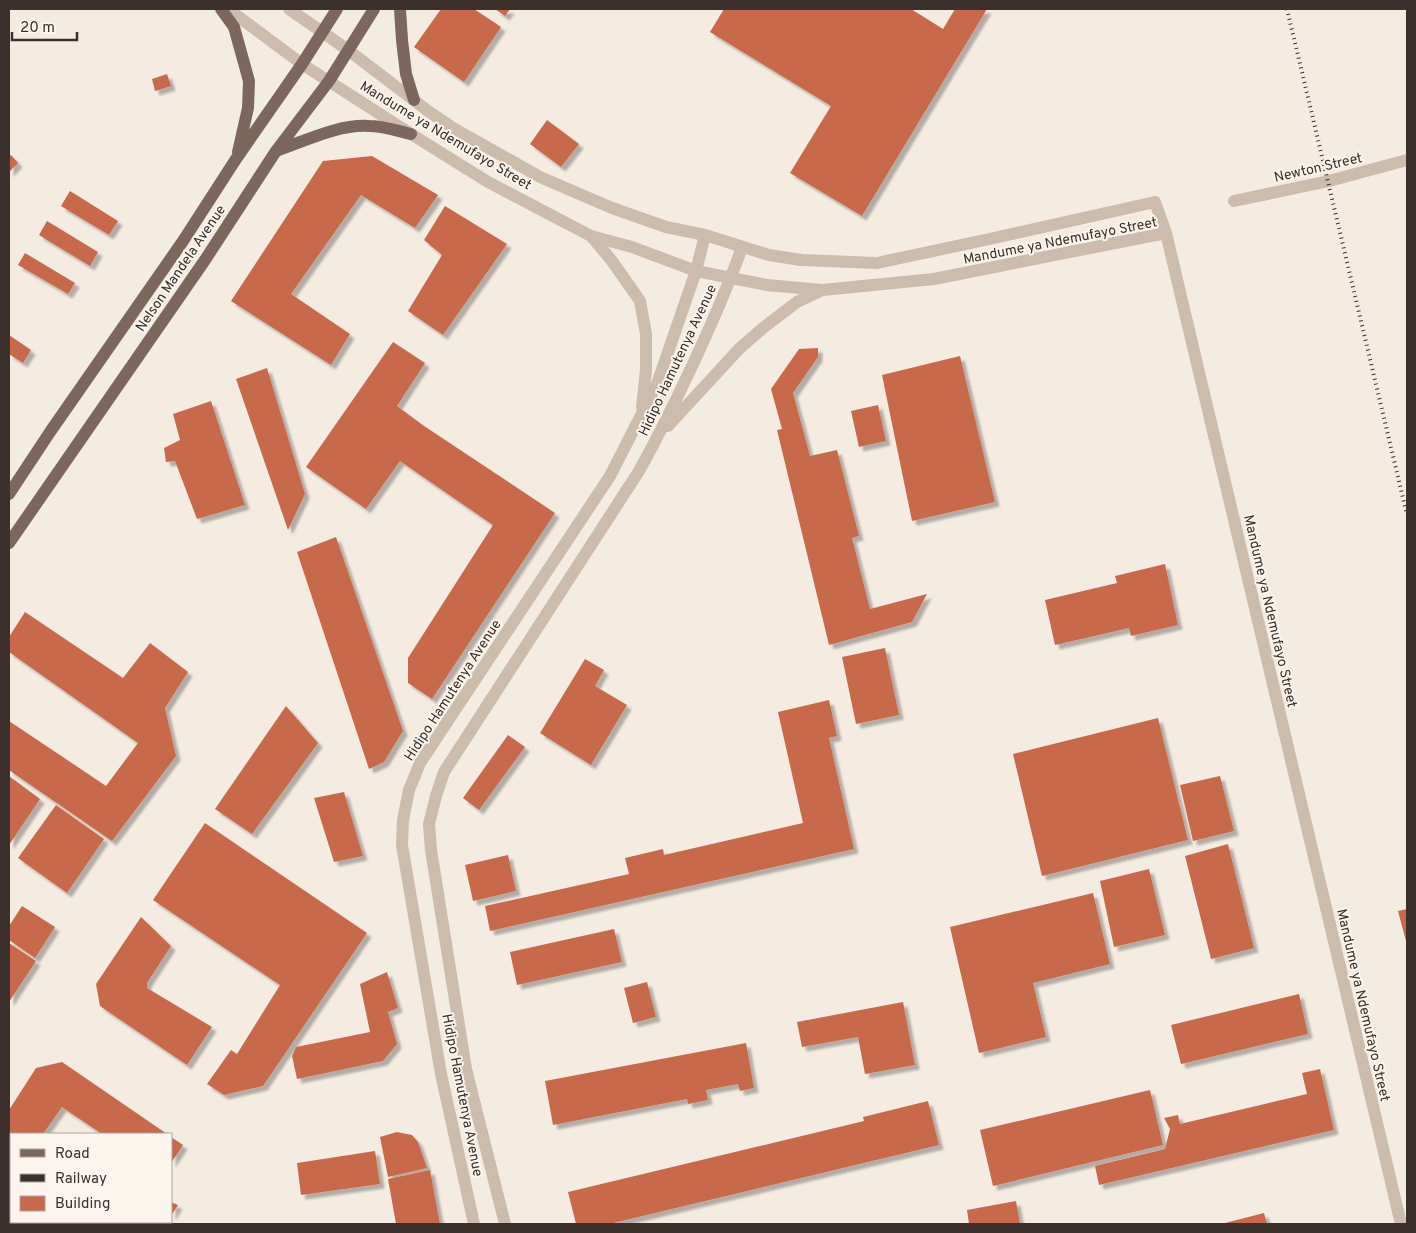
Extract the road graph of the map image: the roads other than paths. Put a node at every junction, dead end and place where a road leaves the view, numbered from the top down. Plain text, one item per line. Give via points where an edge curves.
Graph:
1 (222, 9) edge
2 (228, 9) edge
3 (289, 9) edge
4 (337, 9) edge
5 (374, 9) edge
6 (400, 9) edge
7 (322, 31) junction
8 (348, 50) junction
9 (302, 64) junction
10 (329, 81) junction
11 (414, 100) junction
12 (411, 134) junction
13 (276, 151) junction
14 (236, 159) junction
15 (1407, 160) edge
16 (1234, 201) dead end
17 (1166, 233) junction
18 (705, 235) junction
19 (591, 236) junction
20 (742, 247) junction
21 (696, 271) junction
22 (732, 278) junction
23 (822, 290) junction
24 (642, 416) junction
25 (660, 435) junction
26 (9, 494) edge
27 (9, 543) edge
28 (474, 1224) edge
29 (505, 1224) edge
30 (1401, 1224) edge

1 - 14 main road via 234,28 249,81 248,108
2 - 9 street, Mandume ya Ndemufayo Street
3 - 7 street, Mandume ya Ndemufayo Street
4 - 7 main road, Nelson Mandela Avenue
5 - 8 main road, Nelson Mandela Avenue
6 - 11 main road via 406,74
7 - 8 street, Mandume ya Ndemufayo Street
7 - 9 main road, Nelson Mandela Avenue
8 - 10 main road, Nelson Mandela Avenue
8 - 11 street, Mandume ya Ndemufayo Street
9 - 10 street, Mandume ya Ndemufayo Street
9 - 14 main road, Nelson Mandela Avenue
10 - 12 street, Mandume ya Ndemufayo Street
10 - 13 main road, Nelson Mandela Avenue
11 - 18 street, Mandume ya Ndemufayo Street via 454,128 540,177 666,227
12 - 13 main road via 371,126 352,126
12 - 19 street, Mandume ya Ndemufayo Street via 488,182
13 - 27 main road, Nelson Mandela Avenue via 205,260
14 - 26 main road, Nelson Mandela Avenue
15 - 16 street, Newton Street via 1329,182
17 - 20 street, Mandume ya Ndemufayo Street via 1155,202 877,263 801,260
17 - 23 street, Mandume ya Ndemufayo Street via 934,280
17 - 30 street, Mandume ya Ndemufayo Street
18 - 20 street, Mandume ya Ndemufayo Street
18 - 21 street, Hidipo Hamutenya Avenue
19 - 21 street, Mandume ya Ndemufayo Street
19 - 24 street via 640,301 646,334
20 - 22 street, Hidipo Hamutenya Avenue
21 - 22 street, Mandume ya Ndemufayo Street
21 - 24 street, Hidipo Hamutenya Avenue via 657,384
22 - 23 street, Mandume ya Ndemufayo Street
22 - 25 street, Hidipo Hamutenya Avenue
23 - 25 street via 776,316 740,349
24 - 28 street, Hidipo Hamutenya Avenue via 610,476 420,763 402,820 402,845 441,1074
25 - 29 street, Hidipo Hamutenya Avenue via 444,772 429,824 466,1070

